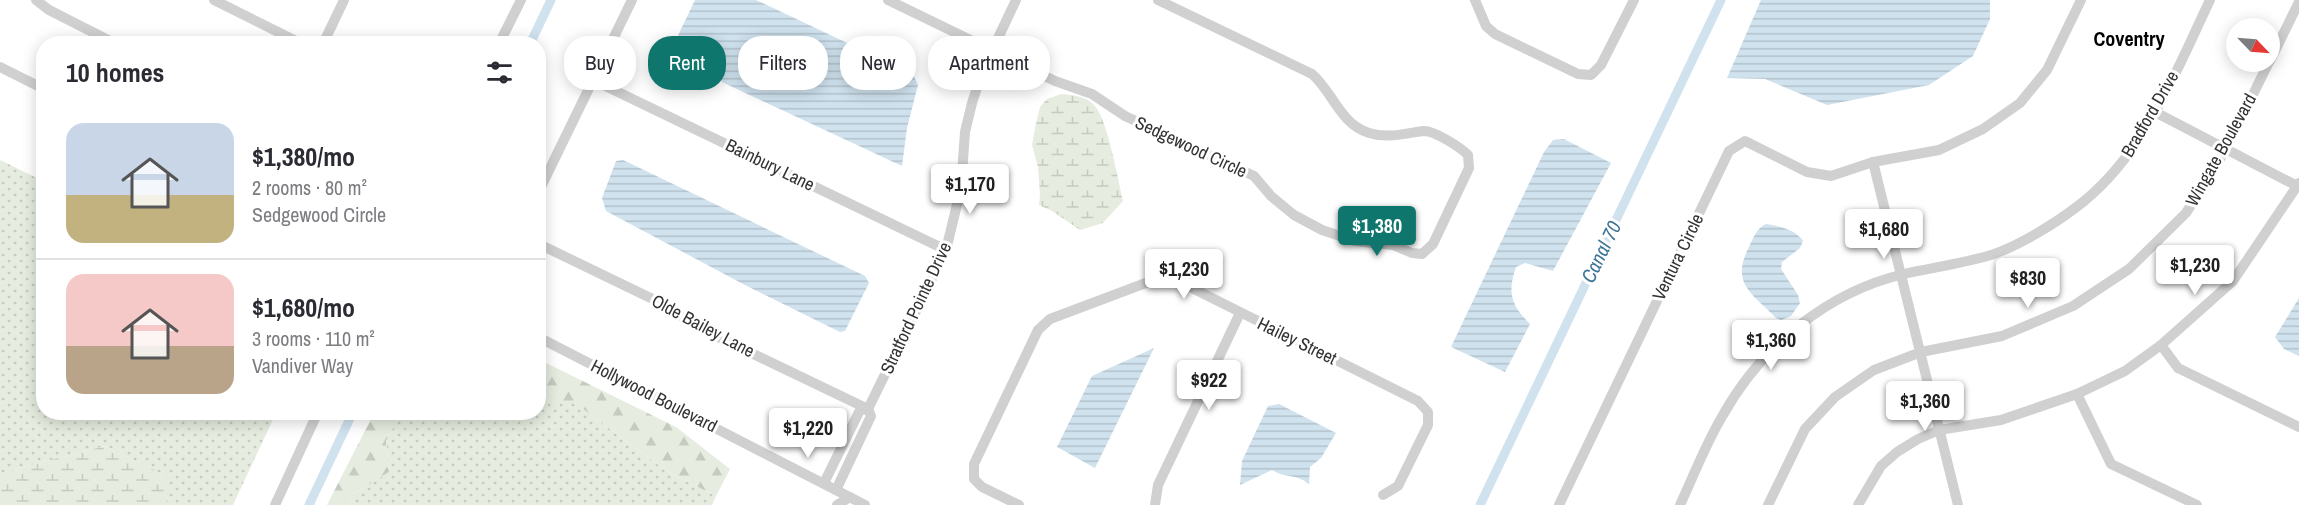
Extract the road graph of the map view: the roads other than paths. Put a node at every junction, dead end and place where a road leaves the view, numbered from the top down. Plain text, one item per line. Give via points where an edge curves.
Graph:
1 (36, 0) edge
2 (214, 0) edge
3 (344, 0) edge
4 (521, 0) edge
5 (632, 0) edge
6 (888, 0) edge
7 (1016, 0) edge
8 (1158, 0) edge
9 (1475, 0) edge
10 (1634, 0) edge
11 (2081, 0) edge
12 (2210, 0) edge
13 (2299, 2) edge
14 (101, 36) edge
15 (286, 36) edge
16 (327, 36) edge
17 (503, 36) edge
18 (614, 36) edge
19 (963, 36) edge
20 (999, 36) edge
21 (2280, 39) edge
22 (0, 67) edge
23 (2264, 72) edge
24 (1050, 79) edge
25 (36, 85) edge
26 (588, 90) edge
27 (614, 90) edge
28 (977, 90) edge
29 (2155, 112) junction
30 (2226, 149) junction
31 (1873, 162) junction
32 (546, 177) edge
33 (2298, 186) edge
34 (546, 247) edge
35 (946, 250) junction
36 (1902, 274) junction
37 (1240, 313) junction
38 (546, 341) edge
39 (2161, 345) junction
40 (1922, 352) junction
41 (2077, 394) junction
42 (868, 409) junction
43 (314, 420) edge
44 (2299, 427) edge
45 (1939, 430) junction
46 (824, 483) junction
47 (836, 490) junction
48 (1383, 495) dead end
49 (850, 497) junction
50 (275, 505) edge
51 (837, 505) edge
52 (865, 505) edge
53 (1019, 505) edge
54 (1155, 505) edge
55 (1558, 505) edge
56 (1680, 505) edge
57 (1768, 505) edge
58 (1858, 505) edge
59 (1958, 505) edge
60 (2197, 505) edge

1 - 14 street
2 - 15 street
3 - 16 street
4 - 17 street
5 - 18 street
6 - 19 street, Sedgewood Circle
7 - 20 street, Stratford Pointe Drive
8 - 24 street, Sedgewood Circle via 1312,74 1324,84 1338,111 1367,133 1389,136 1427,131 1460,147 1468,155 1469,168 1433,244 1422,254 1412,253 1393,245 1355,241 1322,230 1294,215 1254,176 1125,116 1092,94
9 - 10 street via 1486,26 1495,34 1578,74 1591,75 1601,65
11 - 31 street via 2047,70 2020,103 1983,129 1939,150
12 - 29 street, Bradford Drive
13 - 21 street, Wingate Boulevard
22 - 25 street
23 - 30 street, Wingate Boulevard
26 - 32 street
27 - 35 street, Bainbury Lane
28 - 35 street, Stratford Pointe Drive via 965,132 961,188
29 - 30 street
29 - 36 street, Bradford Drive via 2119,166 2083,202 2024,241 1986,257
30 - 33 street
30 - 40 street, Wingate Boulevard via 2186,213 2129,269 2073,306 2002,336
31 - 36 street
31 - 55 street, Ventura Circle via 1831,176 1807,172 1745,141 1729,151
33 - 39 street via 2233,281
34 - 42 street, Olde Bailey Lane
35 - 42 street, Stratford Pointe Drive
36 - 40 street
36 - 56 street via 1863,287 1824,308 1789,333 1752,371 1723,415
37 - 48 street, Hailey Street via 1418,401 1428,412 1428,425 1398,486
37 - 53 street, Hailey Street via 1176,280 1159,278 1050,319 1038,330 974,464 974,479 982,487
37 - 54 street via 1158,485
38 - 46 street, Hollywood Boulevard
39 - 41 street via 2125,371
39 - 44 street via 2178,368
40 - 45 street
40 - 57 street, Wingate Boulevard via 1874,370 1835,398 1805,429
41 - 45 street via 2001,420
41 - 60 street via 2111,464
42 - 46 street via 860,410
42 - 47 street via 872,416
43 - 50 street
45 - 58 street via 1897,452 1881,466
45 - 59 street
46 - 47 street, Hollywood Boulevard
47 - 49 street, Hollywood Boulevard
49 - 51 street
49 - 52 street, Hollywood Boulevard

